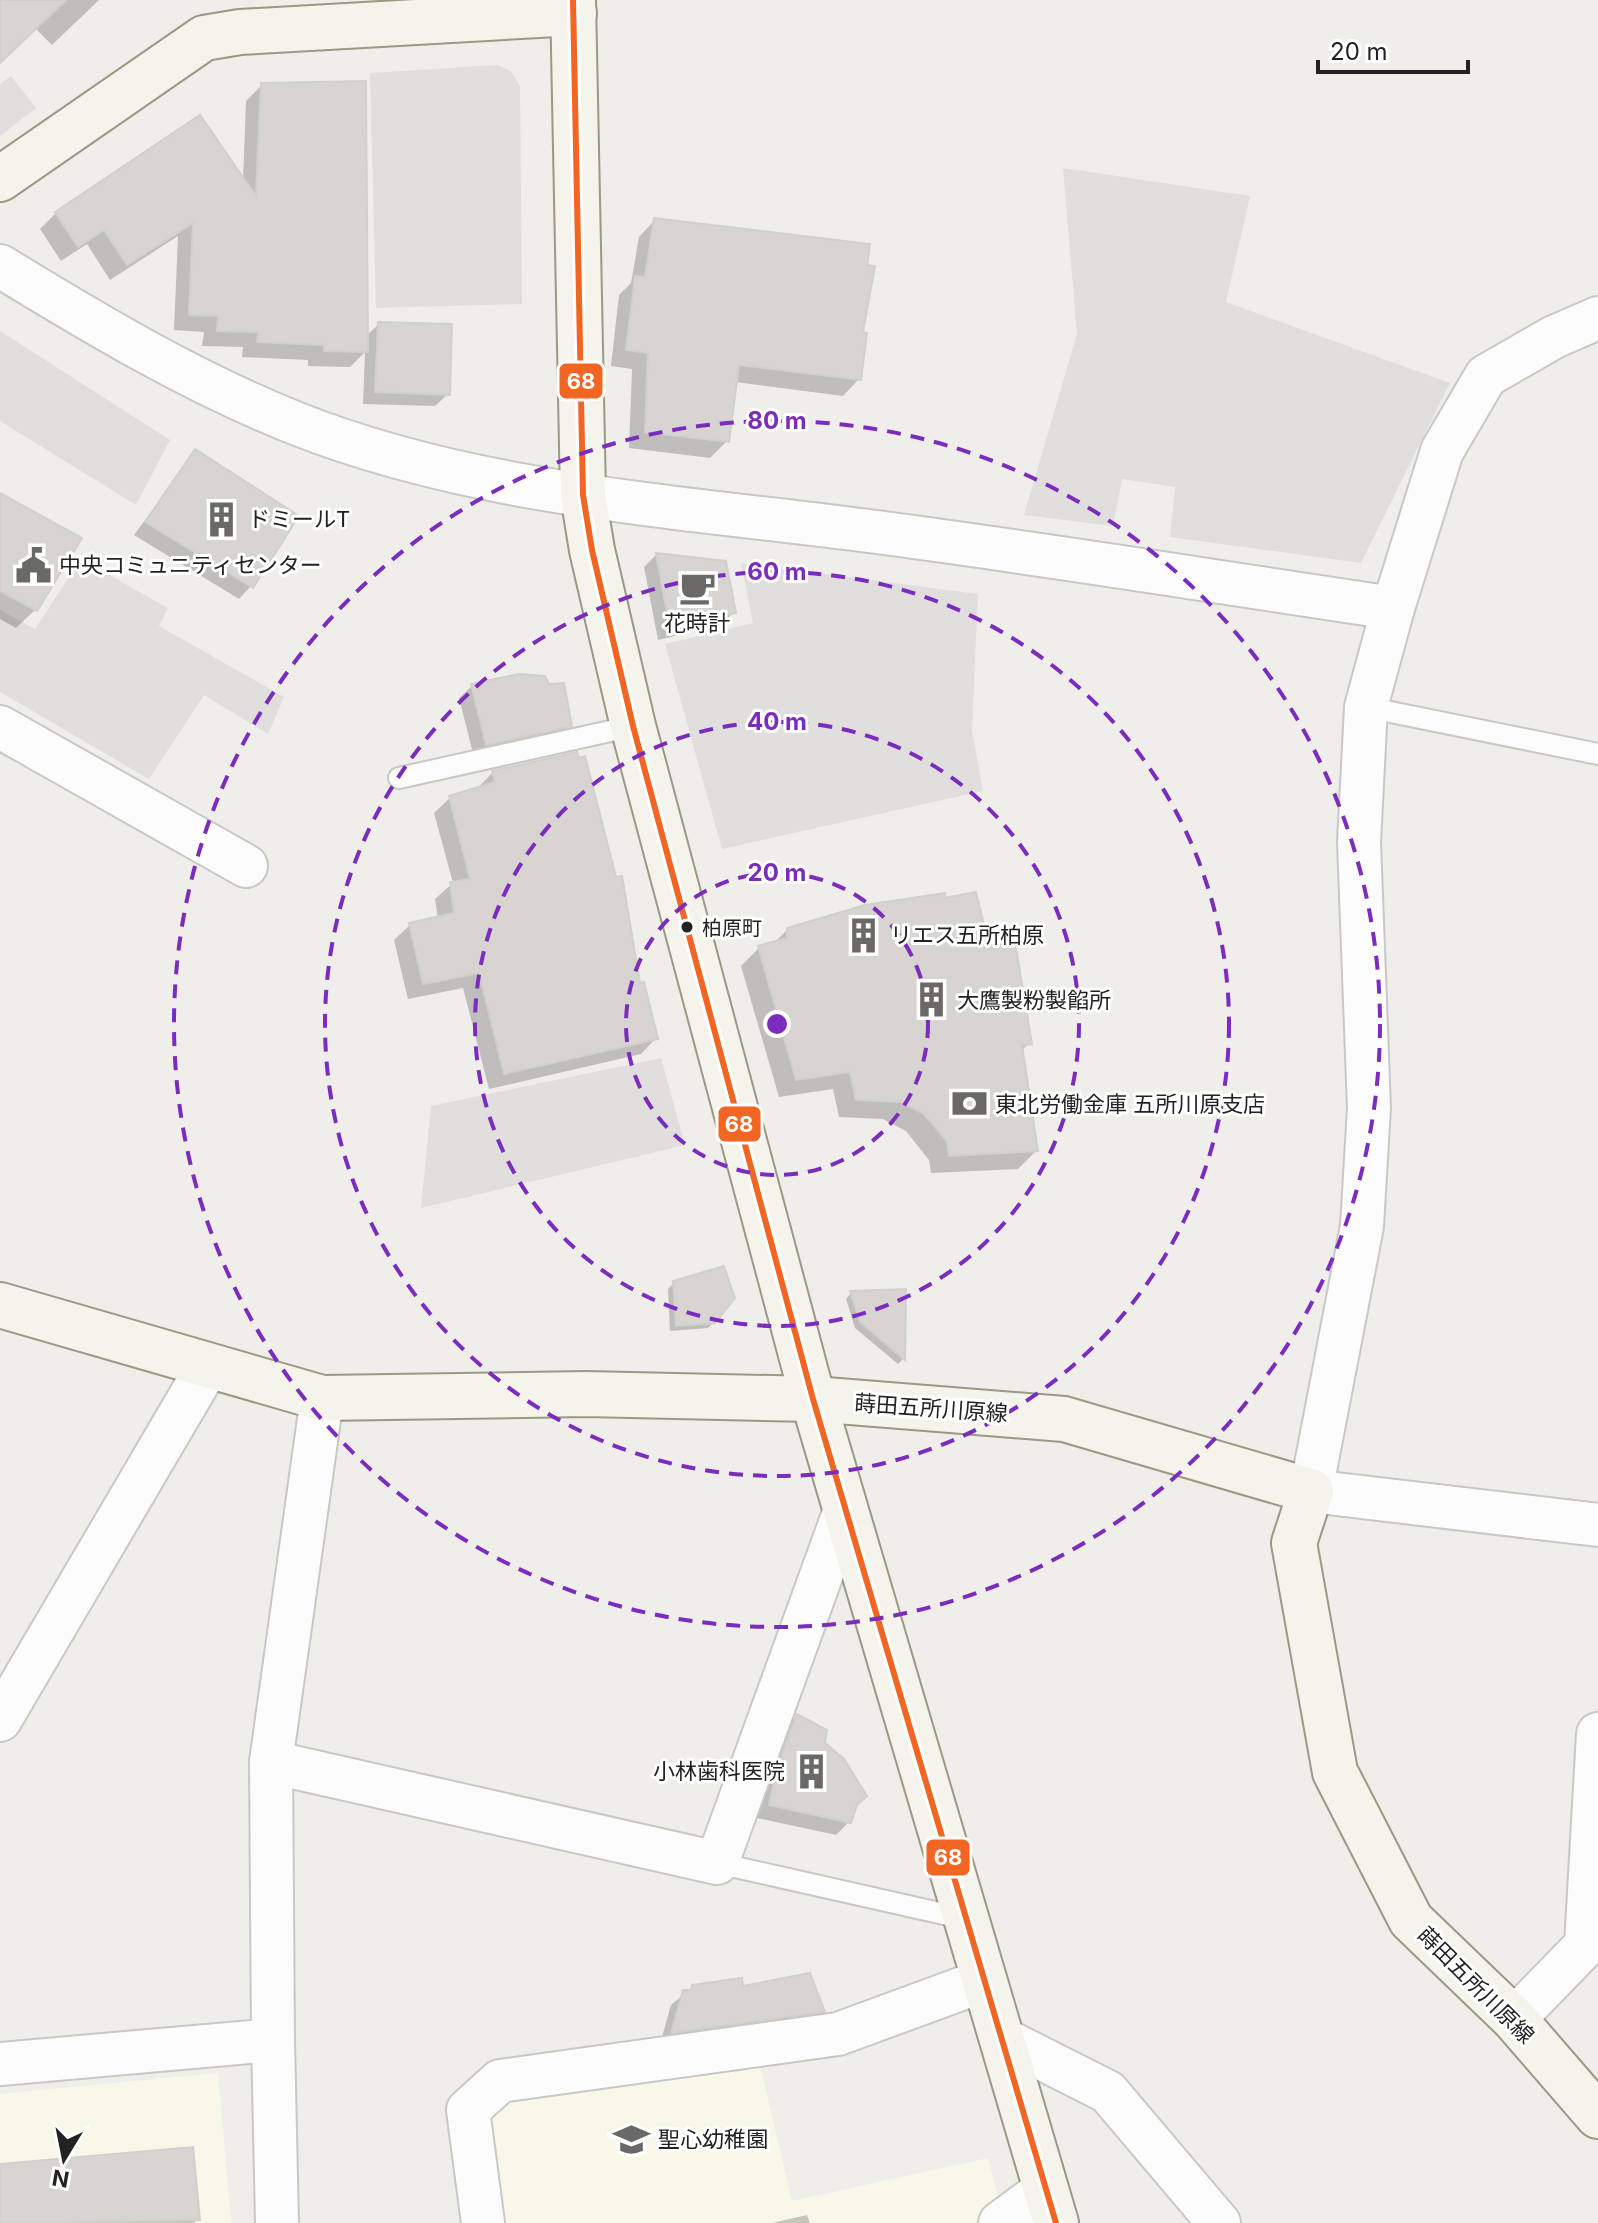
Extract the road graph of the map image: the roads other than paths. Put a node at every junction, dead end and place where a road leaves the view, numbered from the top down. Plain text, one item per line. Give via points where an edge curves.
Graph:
1 (573, 6) edge
2 (0, 179) edge
3 (0, 266) edge
4 (1598, 318) edge
5 (583, 495) junction
6 (1393, 608) junction
7 (1366, 707) junction
8 (633, 726) junction
9 (0, 727) edge
10 (1598, 754) edge
11 (399, 778) dead end
12 (246, 866) dead end
13 (0, 1305) edge
14 (208, 1366) junction
15 (322, 1398) junction
16 (813, 1399) junction
17 (1311, 1491) junction
18 (845, 1510) junction
19 (1598, 1525) edge
20 (0, 1720) edge
21 (1598, 1734) edge
22 (271, 1762) junction
23 (717, 1863) junction
24 (966, 1919) junction
25 (1592, 1946) edge
26 (985, 1980) junction
27 (1514, 2019) junction
28 (1001, 2038) junction
29 (273, 2040) junction
30 (0, 2064) edge
31 (1598, 2116) edge
32 (1051, 2206) edge
33 (277, 2223) edge
34 (483, 2223) edge
35 (1000, 2223) edge
36 (1219, 2223) edge

1 - 2 main road via 204,38
1 - 5 main road
3 - 5 street via 201,381 297,424 426,465
4 - 6 street via 1486,376 1442,451
5 - 6 street via 879,532
5 - 8 main road
6 - 7 street
7 - 10 lane
7 - 17 street via 1359,842 1369,1108 1362,1226
8 - 11 lane
8 - 16 main road
9 - 12 street
13 - 14 main road, 蒔田五所川原線
14 - 15 main road, 蒔田五所川原線
14 - 20 street
15 - 16 main road, 蒔田五所川原線 via 586,1394
15 - 22 street
16 - 17 main road, 蒔田五所川原線 via 1064,1419
16 - 18 main road
17 - 19 street
17 - 27 main road, 蒔田五所川原線 via 1294,1543 1335,1772 1411,1920
18 - 23 street
18 - 24 main road
21 - 25 street
22 - 23 street
22 - 29 street
23 - 24 lane
24 - 26 main road
25 - 27 street
26 - 28 main road
26 - 34 street via 838,2034 500,2081 468,2110
27 - 31 main road, 蒔田五所川原線
28 - 32 main road
28 - 36 street via 1108,2092
29 - 30 street
29 - 33 street
32 - 35 street

